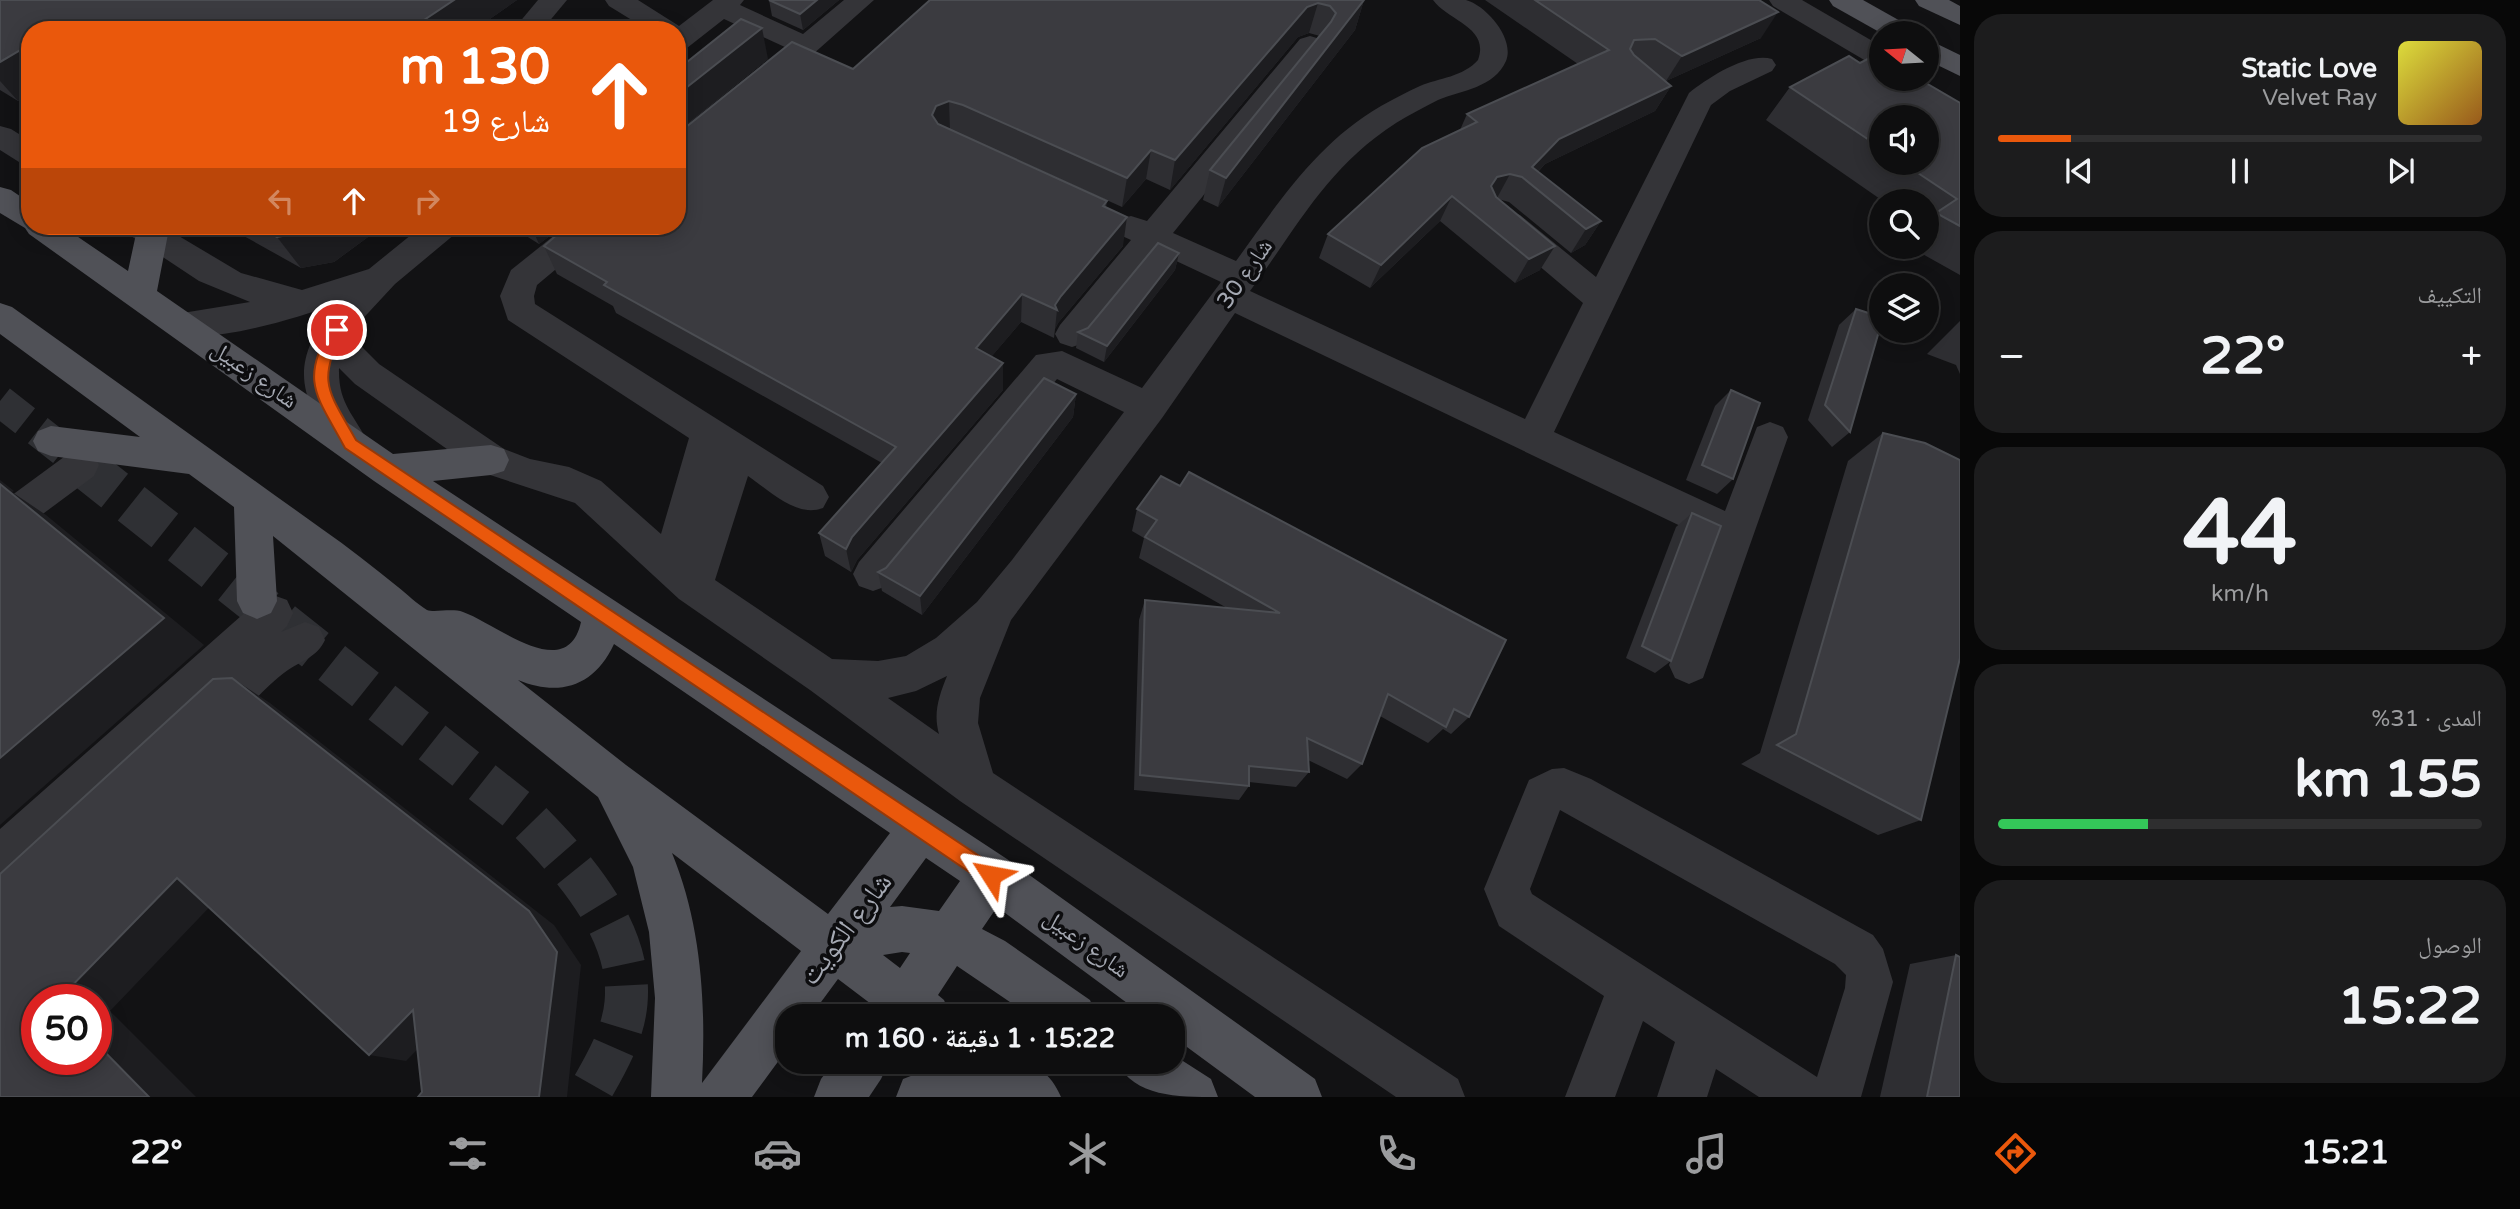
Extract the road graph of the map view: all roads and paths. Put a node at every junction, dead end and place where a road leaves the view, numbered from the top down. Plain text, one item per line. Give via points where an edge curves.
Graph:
1 (553, 0) edge
2 (618, 0) edge
3 (657, 0) edge
4 (860, 0) edge
5 (1447, 0) edge
6 (1783, 0) edge
7 (1843, 0) edge
8 (1929, 0) edge
9 (1960, 17) edge
10 (535, 21) edge
11 (1880, 21) edge
12 (696, 23) edge
13 (1310, 45) edge
14 (801, 51) junction
15 (1869, 51) edge
16 (1939, 55) edge
17 (1762, 65) dead end
18 (1960, 67) edge
19 (741, 100) edge
20 (0, 136) edge
21 (21, 149) edge
22 (0, 198) edge
23 (21, 212) edge
24 (1496, 212) edge
25 (1102, 214) edge
26 (53, 235) edge
27 (145, 235) edge
28 (153, 235) edge
29 (432, 235) edge
30 (576, 235) edge
31 (1153, 237) junction
32 (376, 279) junction
33 (1237, 287) junction
34 (140, 295) junction
35 (308, 300) junction
36 (1601, 300) junction
37 (0, 316) edge
38 (182, 324) junction
39 (337, 330) junction
40 (1072, 334) dead end
41 (1142, 416) junction
42 (1770, 437) dead end
43 (1533, 438) junction
44 (723, 440) junction
45 (51, 441) tunnel mouth
46 (351, 444) junction
47 (196, 460) junction
48 (491, 460) junction
49 (81, 465) dead end
50 (387, 470) junction
51 (810, 496) dead end
52 (253, 500) junction
53 (0, 524) edge
54 (1735, 534) junction
55 (873, 574) dead end
56 (682, 578) junction
57 (265, 607) joint
58 (996, 609) junction
59 (602, 614) junction
60 (422, 631) junction
61 (305, 640) dead end
62 (1689, 665) dead end
63 (825, 677) junction
64 (611, 780) junction
65 (975, 786) junction
66 (921, 828) junction
67 (991, 875) junction
68 (5, 878) edge
69 (950, 937) junction
70 (833, 946) junction
71 (1632, 986) junction
72 (900, 1004) edge
73 (913, 1004) edge
74 (1054, 1004) edge
75 (1703, 1032) junction
76 (855, 1074) edge
77 (1005, 1074) edge
78 (1159, 1074) edge
79 (676, 1097) edge
80 (721, 1097) edge
81 (839, 1097) edge
82 (921, 1097) edge
83 (1002, 1097) edge
84 (1036, 1097) edge
85 (1193, 1097) edge
86 (1297, 1097) edge
87 (1440, 1097) edge
88 (1590, 1097) edge
89 (1682, 1097) edge
90 (1804, 1097) edge
91 (1836, 1097) edge

1 - 10 street
2 - 12 street
3 - 12 street
4 - 14 street
5 - 33 street, شارع 30 via 1488,33 1494,57 1488,67 1361,131 1304,189
6 - 15 street
7 - 11 main road
8 - 9 main road
12 - 14 street
13 - 31 street
14 - 19 street
16 - 18 main road
17 - 36 street via 1680,111
20 - 21 street
22 - 23 main road
24 - 36 street
25 - 31 street
26 - 34 main road, شارع زعبيل
27 - 34 main road
28 - 35 street via 238,288
29 - 32 street
30 - 44 street via 523,279 517,296 520,311
31 - 33 street
31 - 40 street
32 - 35 street
32 - 39 street
33 - 41 street, شارع 30
33 - 43 street
34 - 38 main road, شارع زعبيل
35 - 38 street via 232,319
36 - 43 street
37 - 47 main road
38 - 46 main road, شارع زعبيل
39 - 46 street via 324,350 321,390
39 - 48 street via 348,355 367,374
41 - 55 street via 1041,374
41 - 58 street, شارع 30
42 - 54 street
43 - 54 street
44 - 51 street
44 - 56 street
45 - 47 main road
46 - 50 main road, شارع زعبيل
47 - 52 main road
48 - 50 main road
48 - 56 street via 588,492
49 - 53 street
50 - 59 main road, شارع زعبيل
52 - 57 main road
52 - 60 main road
54 - 62 street
56 - 63 street
57 - 68 street
58 - 63 street, شارع 30 via 928,666 900,678 869,682
58 - 65 street, شارع 30 via 959,698 957,723
59 - 60 main road via 588,654 559,671 514,659 463,630 438,627
59 - 66 main road, شارع زعبيل
60 - 64 main road
61 - 68 street via 265,662
63 - 65 street
64 - 70 main road
64 - 79 main road via 643,836 666,901 679,975 681,1039
65 - 87 street
66 - 67 main road, شارع زعبيل
66 - 70 main road, شارع الكويت
67 - 69 main road
67 - 86 main road, شارع زعبيل
69 - 70 main road via 919,928 889,928 860,933
69 - 73 main road
69 - 74 main road
70 - 72 main road
70 - 80 main road, شارع الكويت
71 - 75 street
71 - 88 street
71 - 91 street via 1524,918 1508,899 1510,878 1550,789 1576,794 1861,956 1869,988
75 - 89 street
75 - 90 street
76 - 81 main road
77 - 84 main road
78 - 85 main road
82 - 83 main road via 978,1091

